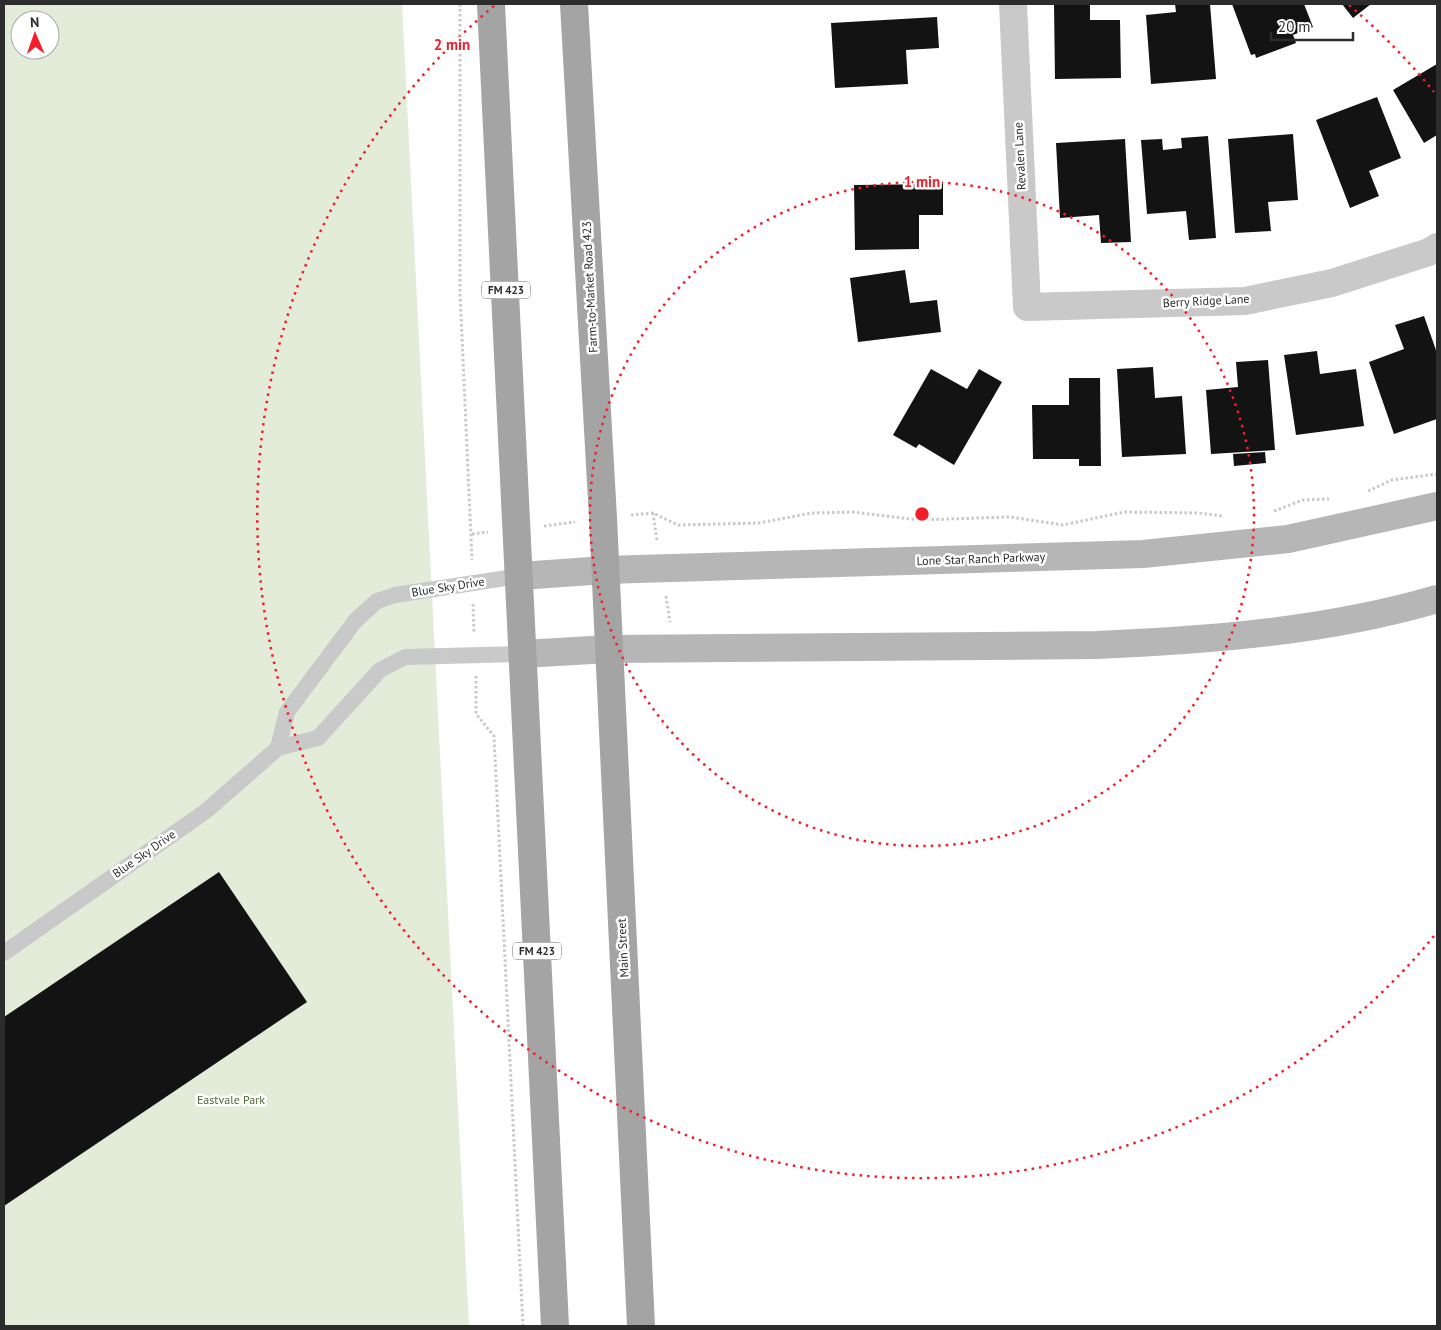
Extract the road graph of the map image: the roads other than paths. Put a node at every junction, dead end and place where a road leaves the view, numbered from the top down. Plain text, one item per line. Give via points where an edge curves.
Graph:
1 (491, 4) edge
2 (574, 4) edge
3 (1013, 4) edge
4 (1437, 247) edge
5 (1027, 307) joint
6 (1437, 506) edge
7 (605, 570) junction
8 (520, 576) junction
9 (1437, 598) edge
10 (609, 649) junction
11 (523, 654) junction
12 (278, 748) junction
13 (4, 953) edge
14 (555, 1326) edge
15 (640, 1326) edge

1 - 8 main road, FM 423
2 - 7 main road, Farm-to-Market Road 423
3 - 5 street, Revalen Lane
4 - 5 street, Berry Ridge Lane via 1332,283 1245,301
6 - 7 main road, Lone Star Ranch Parkway via 1288,539 1143,554
7 - 8 main road, Lone Star Ranch Parkway
7 - 10 main road, Main Street
8 - 11 main road, FM 423
8 - 12 lane, Blue Sky Drive via 377,600 355,621 286,712
9 - 10 main road via 1364,617 1295,628 1158,642
10 - 11 main road
10 - 15 main road, Main Street
11 - 12 lane, Blue Sky Drive via 405,657 380,670 318,738
11 - 14 main road, FM 423
12 - 13 lane, Blue Sky Drive via 206,811

